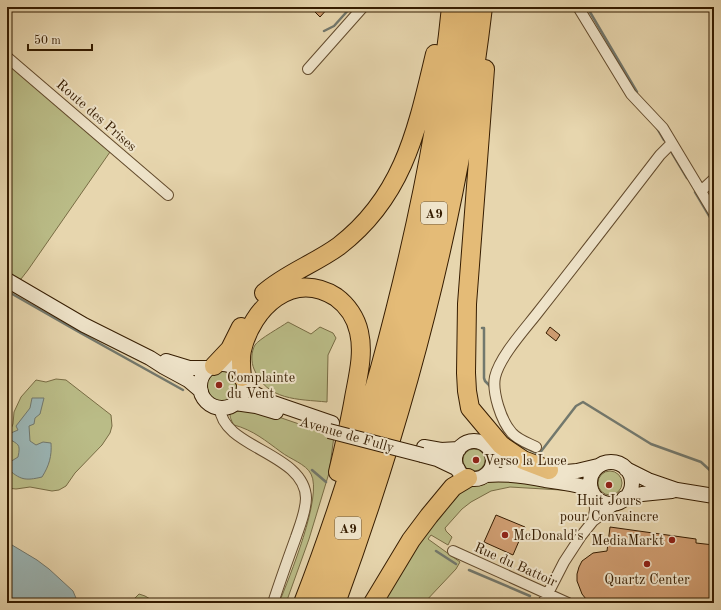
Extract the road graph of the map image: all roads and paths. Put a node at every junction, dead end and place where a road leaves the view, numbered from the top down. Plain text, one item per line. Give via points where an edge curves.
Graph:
1 (363, 7) edge
2 (445, 7) edge
3 (451, 7) edge
4 (469, 7) edge
5 (482, 7) edge
6 (489, 7) edge
7 (578, 7) edge
8 (7, 57) edge
9 (308, 69) dead end
10 (672, 143) junction
11 (714, 179) edge
12 (700, 191) junction
13 (168, 195) dead end
14 (714, 213) edge
15 (7, 280) edge
16 (150, 358) junction
17 (212, 367) junction
18 (243, 379) junction
19 (201, 390) junction
20 (235, 404) junction
21 (220, 408) junction
22 (470, 408) junction
23 (331, 427) junction
24 (536, 447) dead end
25 (487, 448) junction
26 (459, 449) junction
27 (423, 451) junction
28 (598, 466) junction
29 (626, 469) junction
30 (550, 470) junction
31 (463, 473) junction
32 (486, 475) junction
33 (677, 490) junction
34 (592, 492) junction
35 (714, 496) edge
36 (622, 500) junction
37 (593, 521) junction
38 (453, 551) dead end
39 (545, 598) edge
40 (273, 603) edge
41 (300, 603) edge
42 (304, 603) edge
43 (320, 603) edge
44 (336, 603) edge
45 (373, 603) edge
46 (568, 603) edge

1 - 9 street
2 - 17 highway via 415,134 404,164 389,192 365,222 340,246 278,283 263,295 251,308 232,346
3 - 42 highway via 432,142 395,310 340,503
4 - 43 highway, A9 via 442,175 409,324 373,451
5 - 44 highway, A9 via 465,131 431,296 389,450
6 - 22 highway via 466,320 466,373
7 - 10 street via 631,94 659,123
8 - 13 street, Route des Prises
10 - 12 street
10 - 24 street via 660,155 498,368 494,388 504,420 512,434
11 - 12 street
12 - 14 street
15 - 16 main road via 84,325
16 - 17 main road via 189,368
16 - 19 main road
17 - 18 main road via 224,364 230,366 236,369
17 - 19 main road via 202,378
18 - 20 main road via 242,394
18 - 23 main road, Avenue de Fully via 254,393 268,401
18 - 41 highway via 241,355 250,329 265,306 278,296 296,289 320,290 338,299 354,318 360,338 358,376 336,478
19 - 21 main road via 206,401
20 - 21 main road
20 - 23 main road, Avenue de Fully via 261,408
21 - 40 street via 222,418 229,428 289,467 304,486 306,499 303,515
22 - 25 highway
22 - 30 highway via 501,445 523,460
23 - 27 main road, Avenue de Fully, bridge
25 - 26 main road via 477,441 468,442
25 - 30 main road via 515,466
25 - 32 main road via 493,465
26 - 27 main road, Avenue de Fully
26 - 31 main road via 456,458
27 - 31 main road, Avenue de Fully
28 - 29 main road via 614,462
28 - 30 main road via 577,471
28 - 34 main road via 591,476
29 - 33 main road
29 - 36 main road via 631,477 631,484 630,490
31 - 32 main road via 476,479
31 - 45 highway via 411,540
32 - 34 main road via 523,476 577,485
33 - 35 main road
33 - 36 main road via 642,494
34 - 36 main road via 606,503
34 - 37 street via 596,510
36 - 37 street
37 - 39 street via 564,562
38 - 39 street, Rue du Battoir
39 - 46 street, Rue du Battoir

